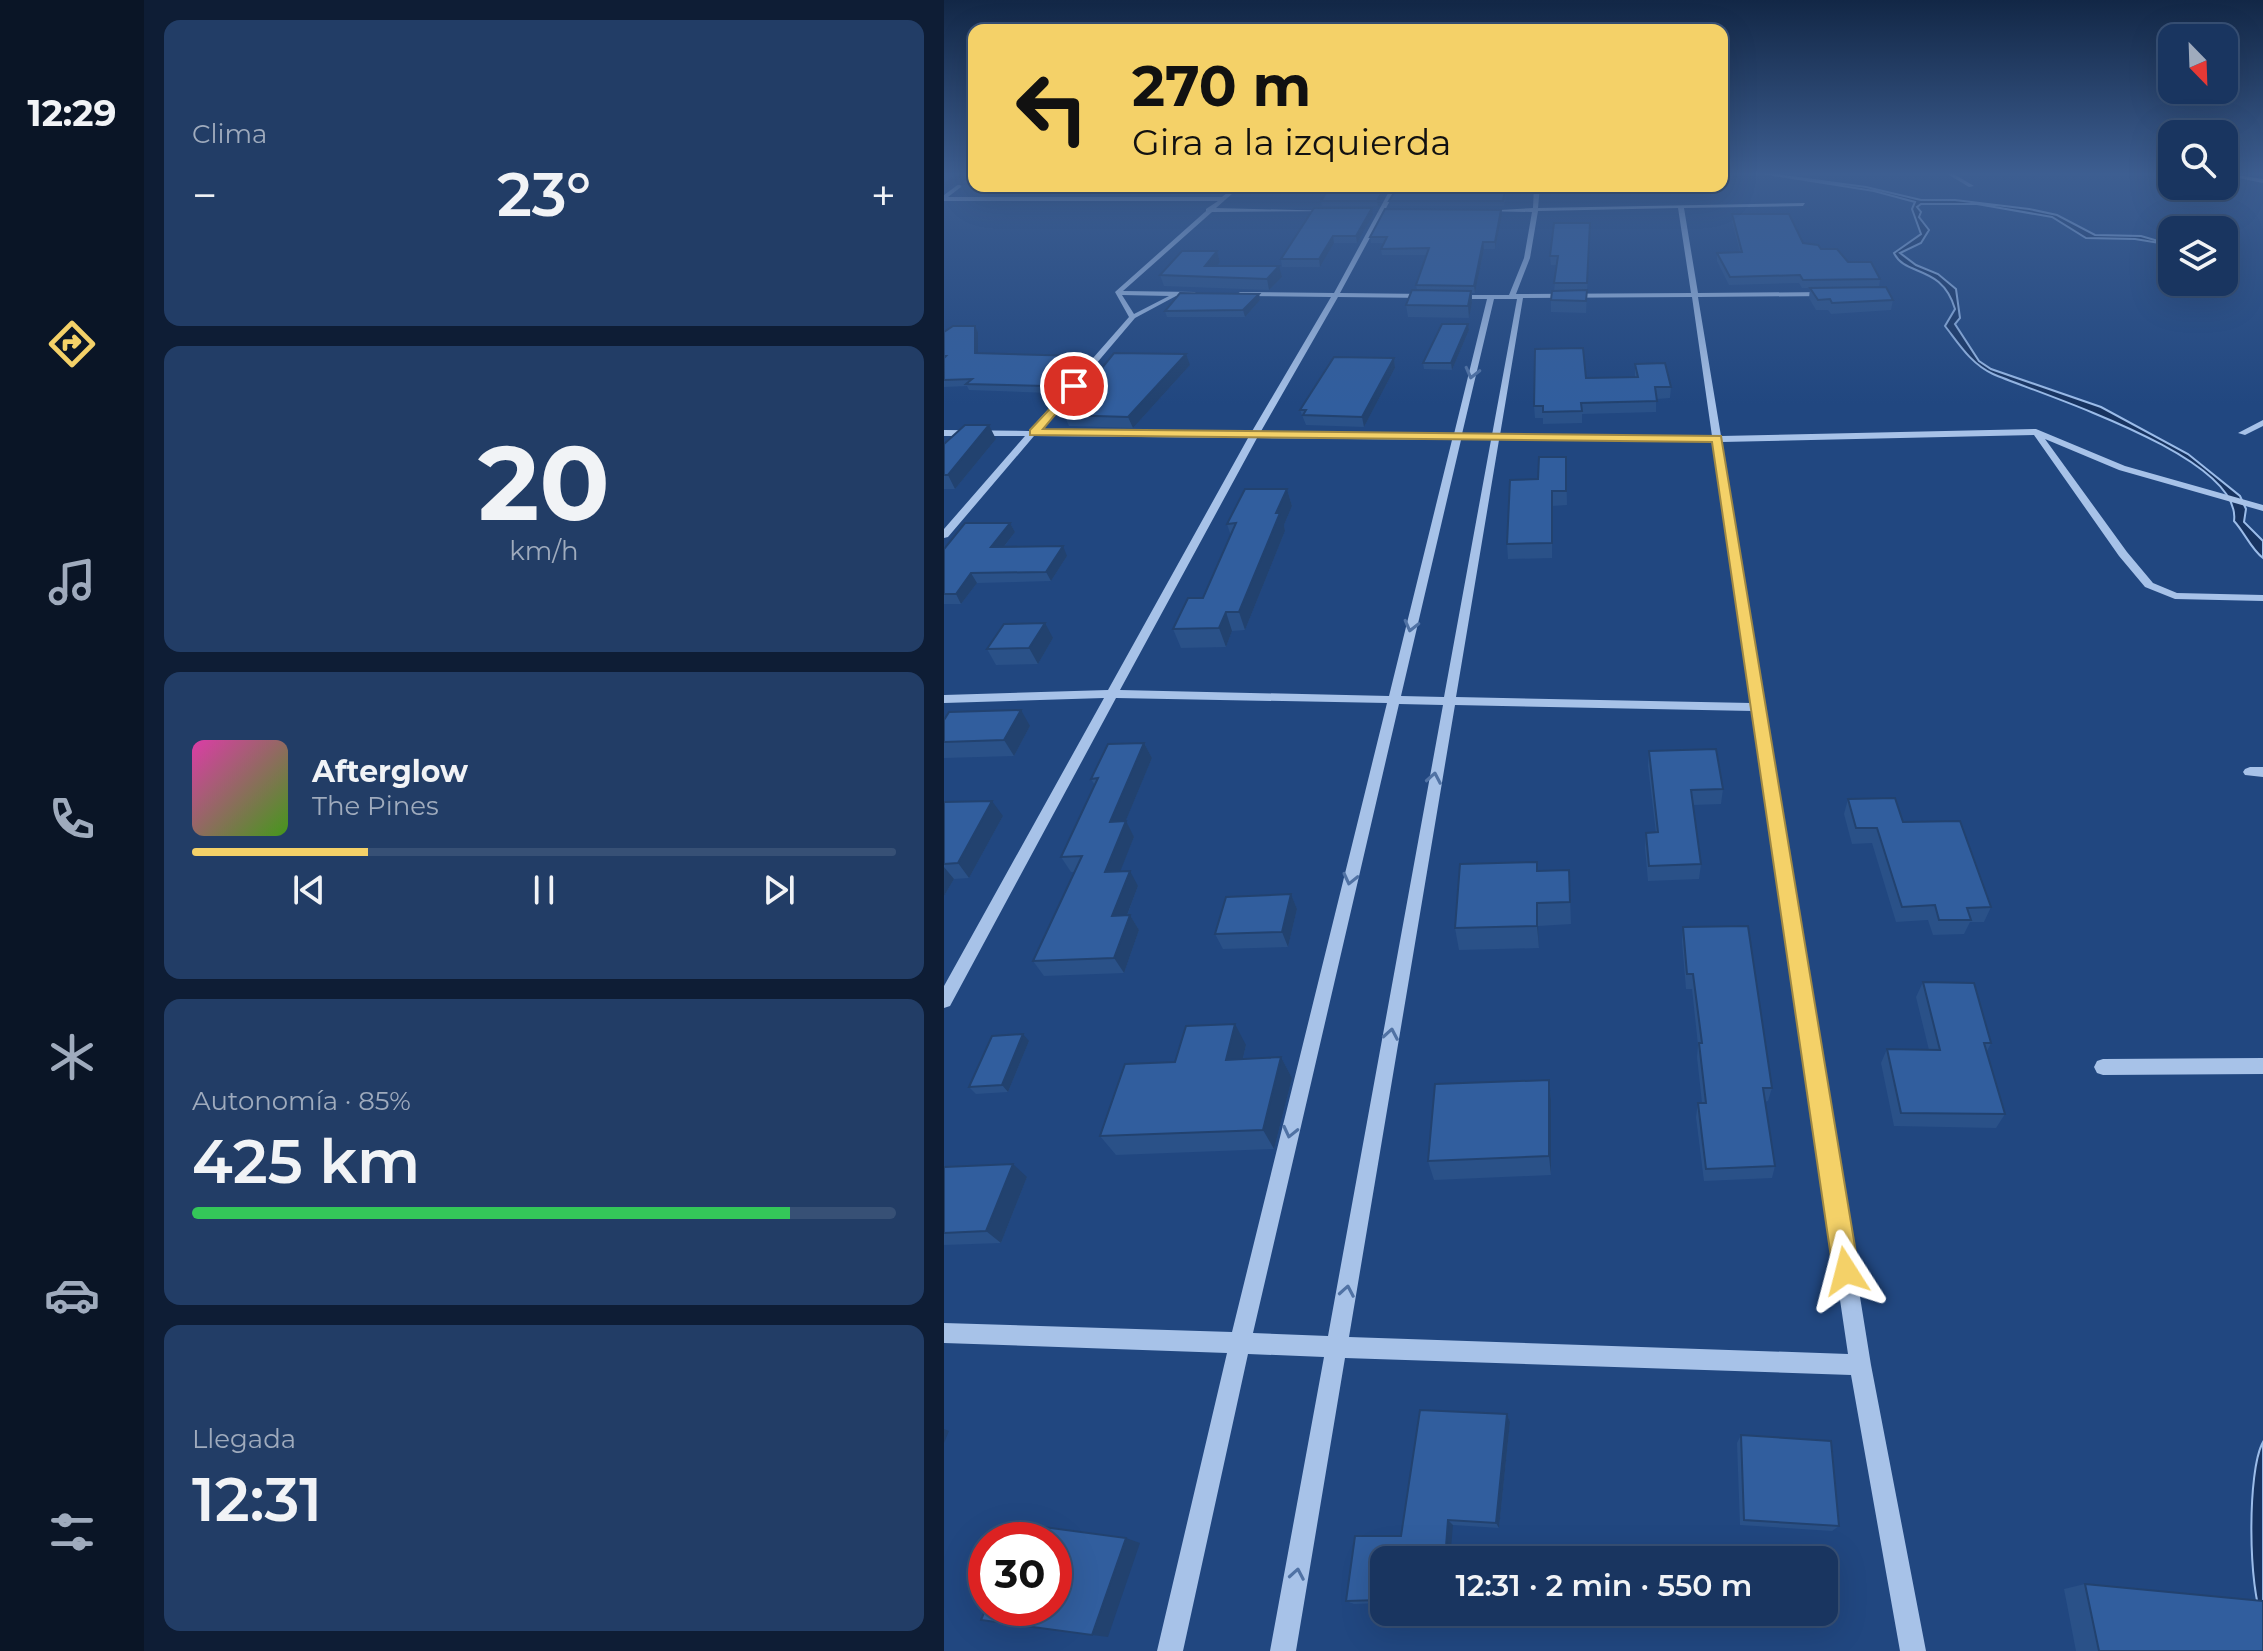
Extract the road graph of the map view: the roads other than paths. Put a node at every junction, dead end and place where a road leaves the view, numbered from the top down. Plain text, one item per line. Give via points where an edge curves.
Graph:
1 (1164, 250) edge
2 (1360, 250) edge
3 (1527, 250) edge
4 (1688, 250) edge
5 (1117, 293) junction
6 (1843, 293) edge
7 (1177, 294) junction
8 (1209, 294) edge
9 (1224, 294) edge
10 (1336, 295) junction
11 (1491, 297) junction
12 (1695, 297) junction
13 (1515, 298) junction
14 (1133, 317) junction
15 (2263, 423) edge
16 (1034, 432) junction
17 (2036, 432) junction
18 (944, 433) edge
19 (2242, 433) dead end
20 (1254, 435) junction
21 (1456, 437) junction
22 (1493, 437) junction
23 (1717, 439) junction
24 (2263, 508) edge
25 (944, 535) edge
26 (2263, 598) edge
27 (1115, 694) junction
28 (944, 699) edge
29 (1393, 701) junction
30 (1447, 702) junction
31 (1758, 707) junction
32 (944, 1001) edge
33 (2263, 1066) edge
34 (2103, 1067) dead end
35 (944, 1333) edge
36 (1240, 1342) junction
37 (1338, 1345) junction
38 (1860, 1365) junction
39 (1170, 1651) edge
40 (1283, 1651) edge
41 (1913, 1651) edge

1 - 5 street
2 - 10 street
3 - 13 street
4 - 12 street
5 - 7 street
5 - 14 street
6 - 12 street
7 - 8 street
7 - 14 street
9 - 10 street
10 - 11 street
10 - 20 street
11 - 13 street
11 -> 21 street
12 - 13 street
12 - 23 street
13 - 22 street
14 - 16 street
15 - 19 street
16 - 18 street
16 - 20 street
16 - 25 street
17 - 23 street
17 - 24 street via 2122,468
17 - 26 street via 2149,585 2175,596
20 - 21 street
20 - 27 street
21 - 22 street
21 -> 29 street
22 - 23 street
22 - 30 street
23 - 31 street
27 - 28 street
27 - 29 street
27 - 32 street
29 - 30 street
29 -> 36 street
30 - 31 street
37 -> 30 street
31 - 38 street
33 - 34 street
35 - 36 street
36 - 37 street
36 - 39 street
37 - 38 street
40 -> 37 street
38 - 41 street

